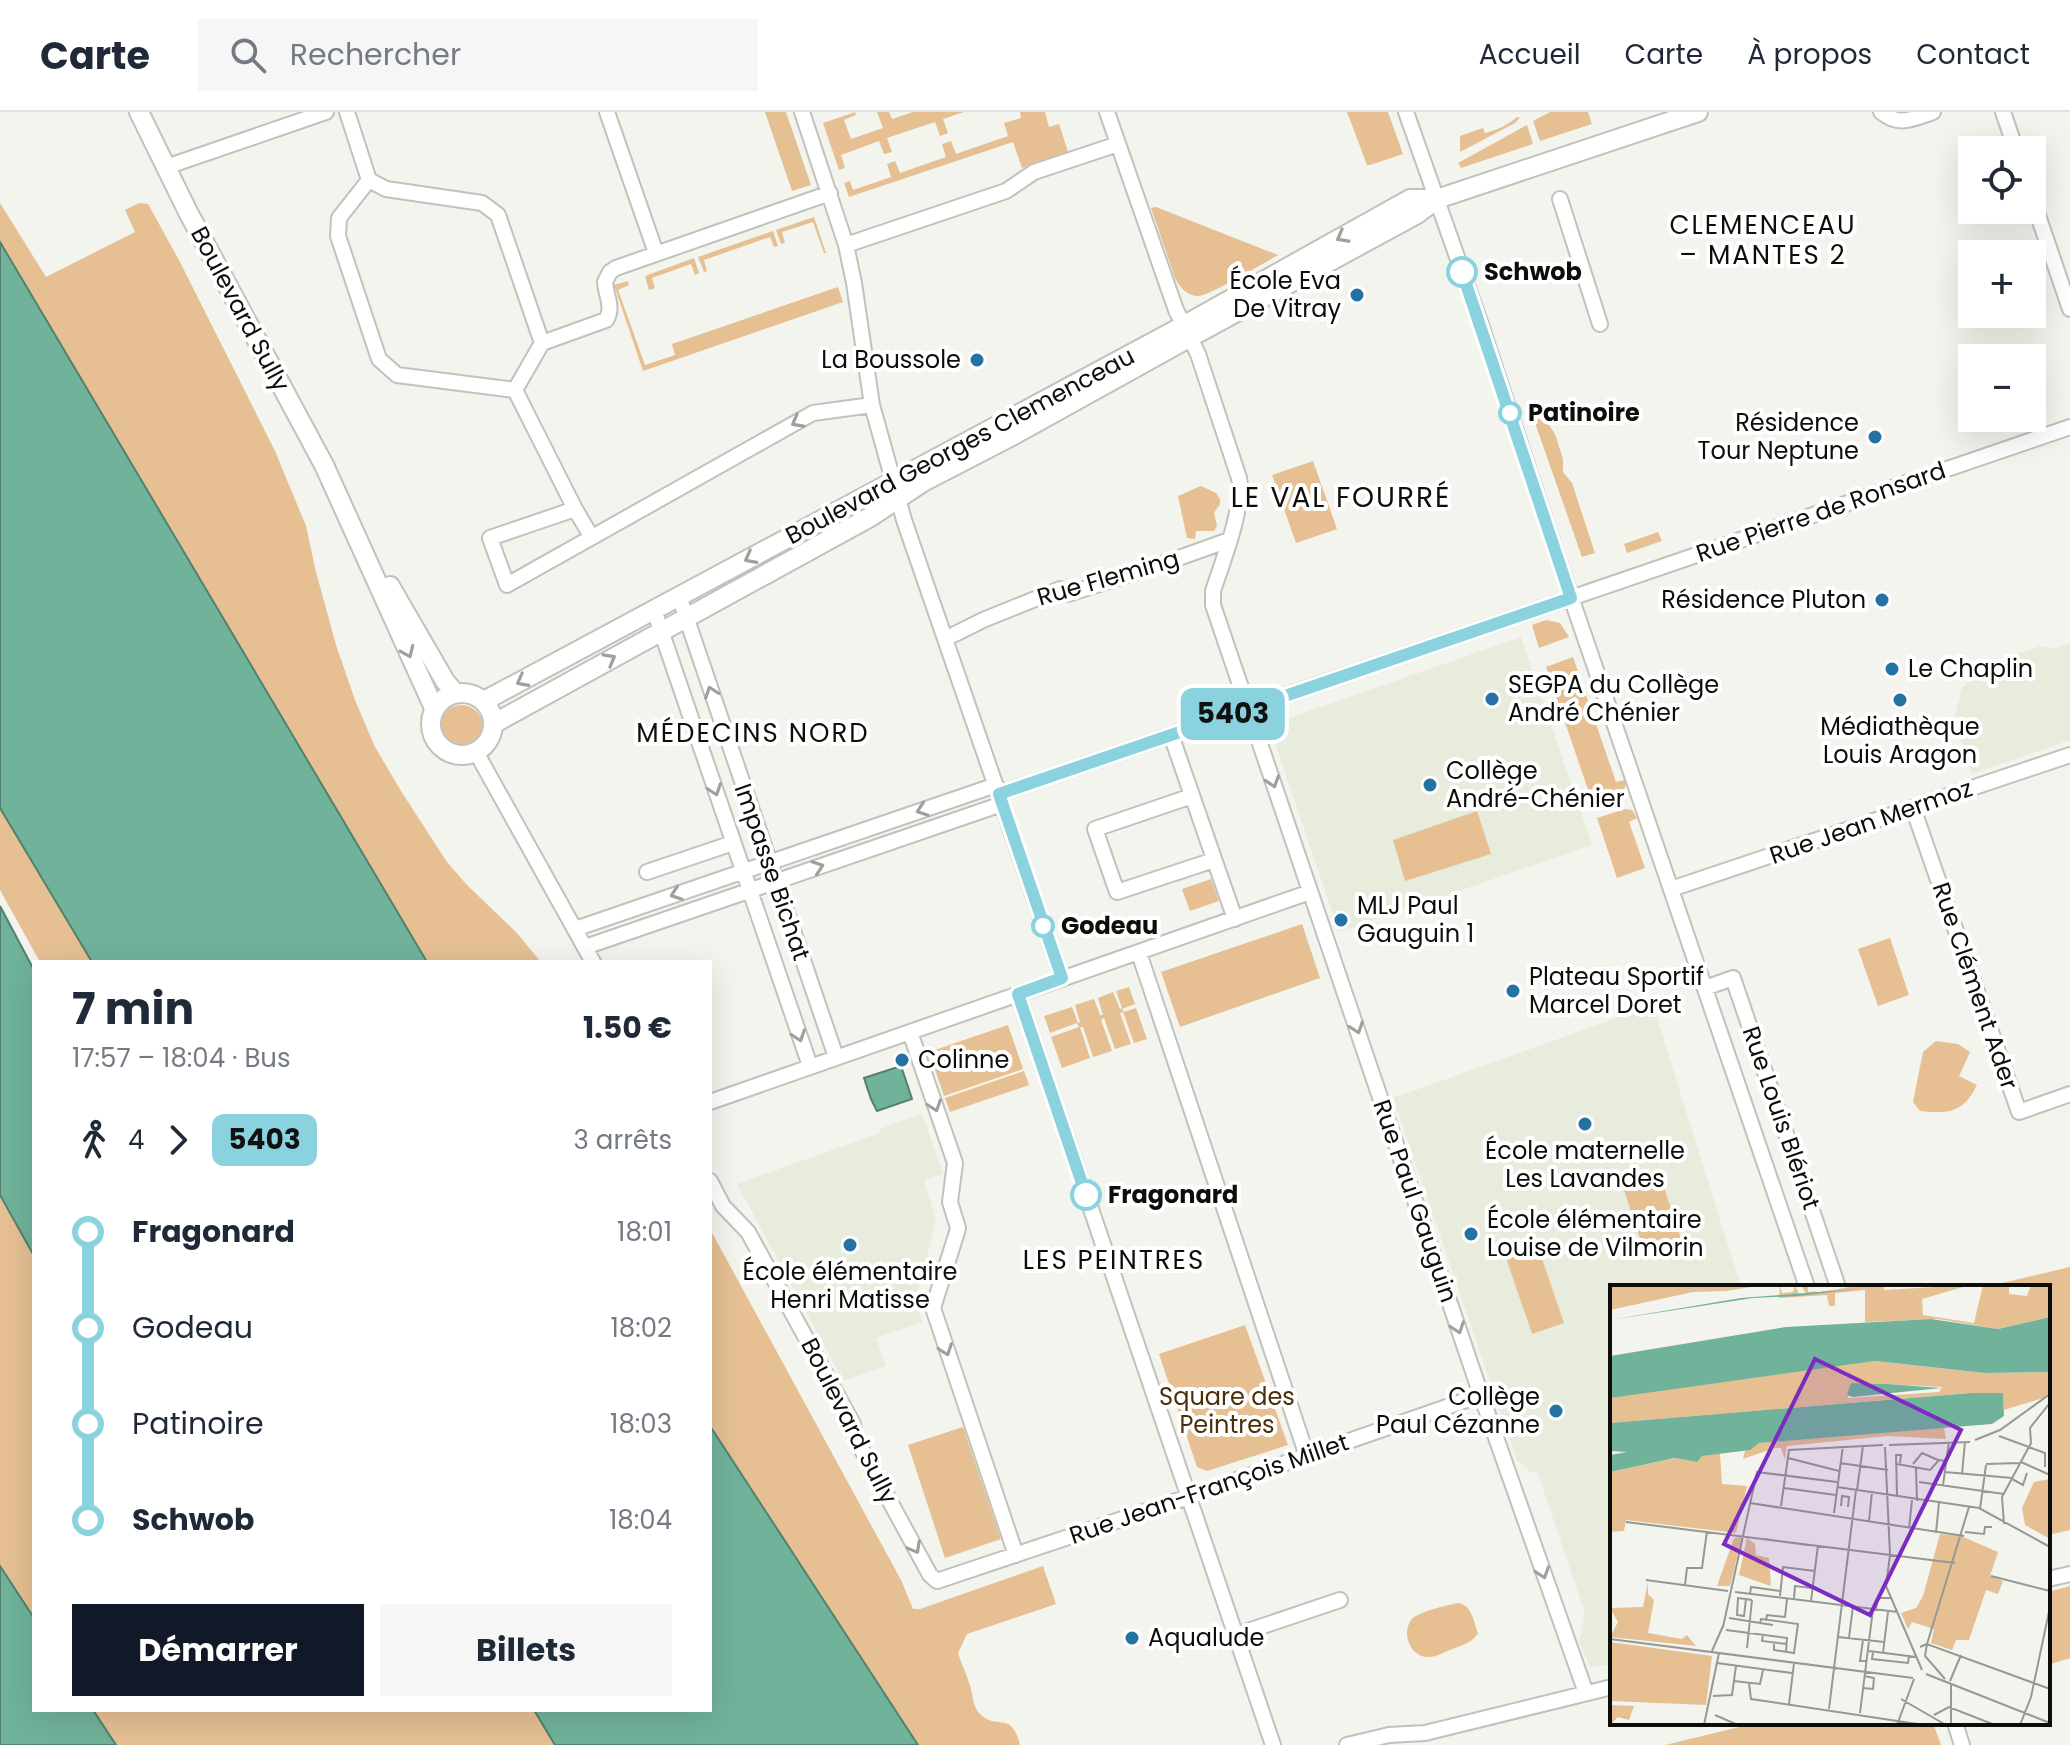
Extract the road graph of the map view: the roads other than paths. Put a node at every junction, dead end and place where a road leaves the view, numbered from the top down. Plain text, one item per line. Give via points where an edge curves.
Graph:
1 (139, 112) edge
2 (326, 112) edge
3 (347, 112) edge
4 (607, 112) edge
5 (802, 112) edge
6 (1107, 112) edge
7 (1406, 112) edge
8 (1698, 112) edge
9 (1881, 112) edge
10 (1933, 112) edge
11 (2008, 113) edge
12 (2013, 136) edge
13 (1118, 144) junction
14 (166, 167) junction
15 (369, 180) junction
16 (830, 193) junction
17 (1437, 199) junction
18 (1560, 199) dead end
19 (2041, 224) edge
20 (846, 245) junction
21 (656, 253) junction
22 (2070, 308) edge
23 (1600, 324) dead end
24 (1186, 332) junction
25 (542, 343) junction
26 (515, 390) junction
27 (872, 405) junction
28 (2070, 427) edge
29 (895, 489) junction
30 (343, 504) junction
31 (575, 509) junction
32 (591, 536) junction
33 (1229, 540) junction
34 (679, 596) junction
35 (1571, 598) junction
36 (654, 610) junction
37 (687, 617) junction
38 (661, 632) junction
39 (945, 639) junction
40 (455, 693) junction
41 (484, 701) junction
42 (434, 708) junction
43 (1249, 708) junction
44 (493, 724) junction
45 (1171, 735) junction
46 (476, 752) junction
47 (2070, 755) edge
48 (999, 794) junction
49 (1192, 796) junction
50 (1913, 808) junction
51 (733, 843) junction
52 (1214, 860) junction
53 (769, 862) junction
54 (647, 872) dead end
55 (742, 872) junction
56 (776, 882) junction
57 (1671, 889) junction
58 (749, 891) junction
59 (1310, 892) junction
60 (1235, 919) junction
61 (575, 929) junction
62 (585, 947) junction
63 (1139, 953) junction
64 (592, 960) edge
65 (1062, 978) junction
66 (1705, 988) junction
67 (1018, 994) junction
68 (910, 1032) junction
69 (836, 1057) junction
70 (810, 1066) junction
71 (2067, 1095) edge
72 (712, 1101) edge
73 (712, 1185) edge
74 (1806, 1285) edge
75 (1837, 1285) edge
76 (1481, 1395) junction
77 (1307, 1456) junction
78 (1188, 1497) junction
79 (1016, 1555) junction
80 (2070, 1574) edge
81 (2050, 1579) edge
82 (937, 1581) joint
83 (1340, 1600) dead end
84 (1236, 1635) junction
85 (1610, 1687) edge
86 (1586, 1693) junction
87 (1956, 1725) edge
88 (1273, 1745) edge
89 (1347, 1745) edge
90 (1962, 1745) edge

1 - 14 main road, Boulevard Sully
2 - 14 street
3 - 15 street
4 - 21 street
5 - 16 street
6 - 13 street, Rue Paul Gauguin
7 - 17 street
8 - 17 main road, Boulevard Georges Clemenceau
9 - 10 street via 1906,122
11 - 12 street
13 - 20 street via 1034,172 1006,191
13 - 24 street, Rue Paul Gauguin
14 - 30 main road, Boulevard Sully
15 - 25 street via 386,189 482,203 498,215
15 - 26 street via 339,218 338,236 379,359 397,375
16 - 20 street
16 - 21 street
17 - 24 main road, Boulevard Georges Clemenceau
17 - 35 street
18 - 23 street
19 - 22 street
20 - 27 street
21 - 25 street via 610,272 605,282 610,306 606,320
24 - 29 main road, Boulevard Georges Clemenceau via 1014,435 923,482
24 - 33 street, Rue Paul Gauguin via 1241,487
25 - 26 street
26 - 31 street
27 - 29 street
27 -> 32 street via 813,413
28 - 35 street, Rue Pierre de Ronsard
29 -> 34 main road, Boulevard Georges Clemenceau
29 - 37 main road, Boulevard Georges Clemenceau via 872,516
29 - 39 street
30 - 40 main road, Boulevard Sully
30 -> 42 main road, Boulevard Sully
31 - 32 street
31 - 32 street via 490,538 507,585
33 - 39 street, Rue Fleming via 1068,594 1060,589
33 - 43 street, Rue Paul Gauguin via 1212,598
34 - 36 main road, Boulevard Georges Clemenceau
34 - 37 street, Impasse Bichat
35 - 43 street, Rue Pierre de Ronsard
35 - 57 street
36 - 38 street, Impasse Bichat
36 -> 41 main road, Boulevard Georges Clemenceau
37 - 38 main road, Boulevard Georges Clemenceau
53 -> 37 street, Impasse Bichat
44 -> 38 main road, Boulevard Georges Clemenceau
38 -> 51 street, Impasse Bichat
39 - 48 street
40 - 41 main road
40 - 42 main road
41 - 44 main road
42 - 46 main road via 431,728 439,745 457,755
43 - 45 street, Rue Pierre de Ronsard
43 -> 59 street, Rue Paul Gauguin
44 - 46 main road via 490,738
45 - 48 street, Rue Pierre de Ronsard
45 - 49 street
46 - 61 street
47 - 50 street, Rue Jean Mermoz
48 -> 53 street
56 -> 48 street
48 - 65 street
49 - 52 street
49 - 52 street via 1095,829 1112,880 1117,892
50 - 57 street, Rue Jean Mermoz
50 - 71 street, Rue Clément Ader via 2019,1112
51 - 54 street
51 - 55 street, Impasse Bichat
52 - 60 street
53 - 55 street
53 - 56 street, Impasse Bichat
55 - 58 street, Impasse Bichat
55 -> 61 street
56 - 58 street
56 - 69 street, Impasse Bichat
57 - 66 street
58 - 62 street
58 -> 70 street, Impasse Bichat
59 - 60 street
59 -> 76 street, Rue Paul Gauguin
60 - 63 street
61 - 62 street
62 - 64 street
63 - 65 street
63 - 77 street
65 - 67 street
66 - 74 street
66 - 75 street, Rue Louis Blériot via 1733,978
67 - 68 street
67 - 78 street
68 - 69 street
68 -> 79 street via 955,1167 950,1195 957,1232 933,1308
69 - 70 street
70 - 72 street
73 -> 82 street, Boulevard Sully via 723,1206 748,1232
76 - 77 street, Rue Jean-François Millet
76 -> 86 street, Rue Paul Gauguin
77 - 78 street, Rue Jean-François Millet
78 - 79 street, Rue Jean-François Millet
78 - 84 street
79 - 82 street, Rue Jean-François Millet
80 - 81 street
83 - 84 street
84 - 88 street
85 - 86 street
86 - 89 street via 1425,1733
87 - 90 street

